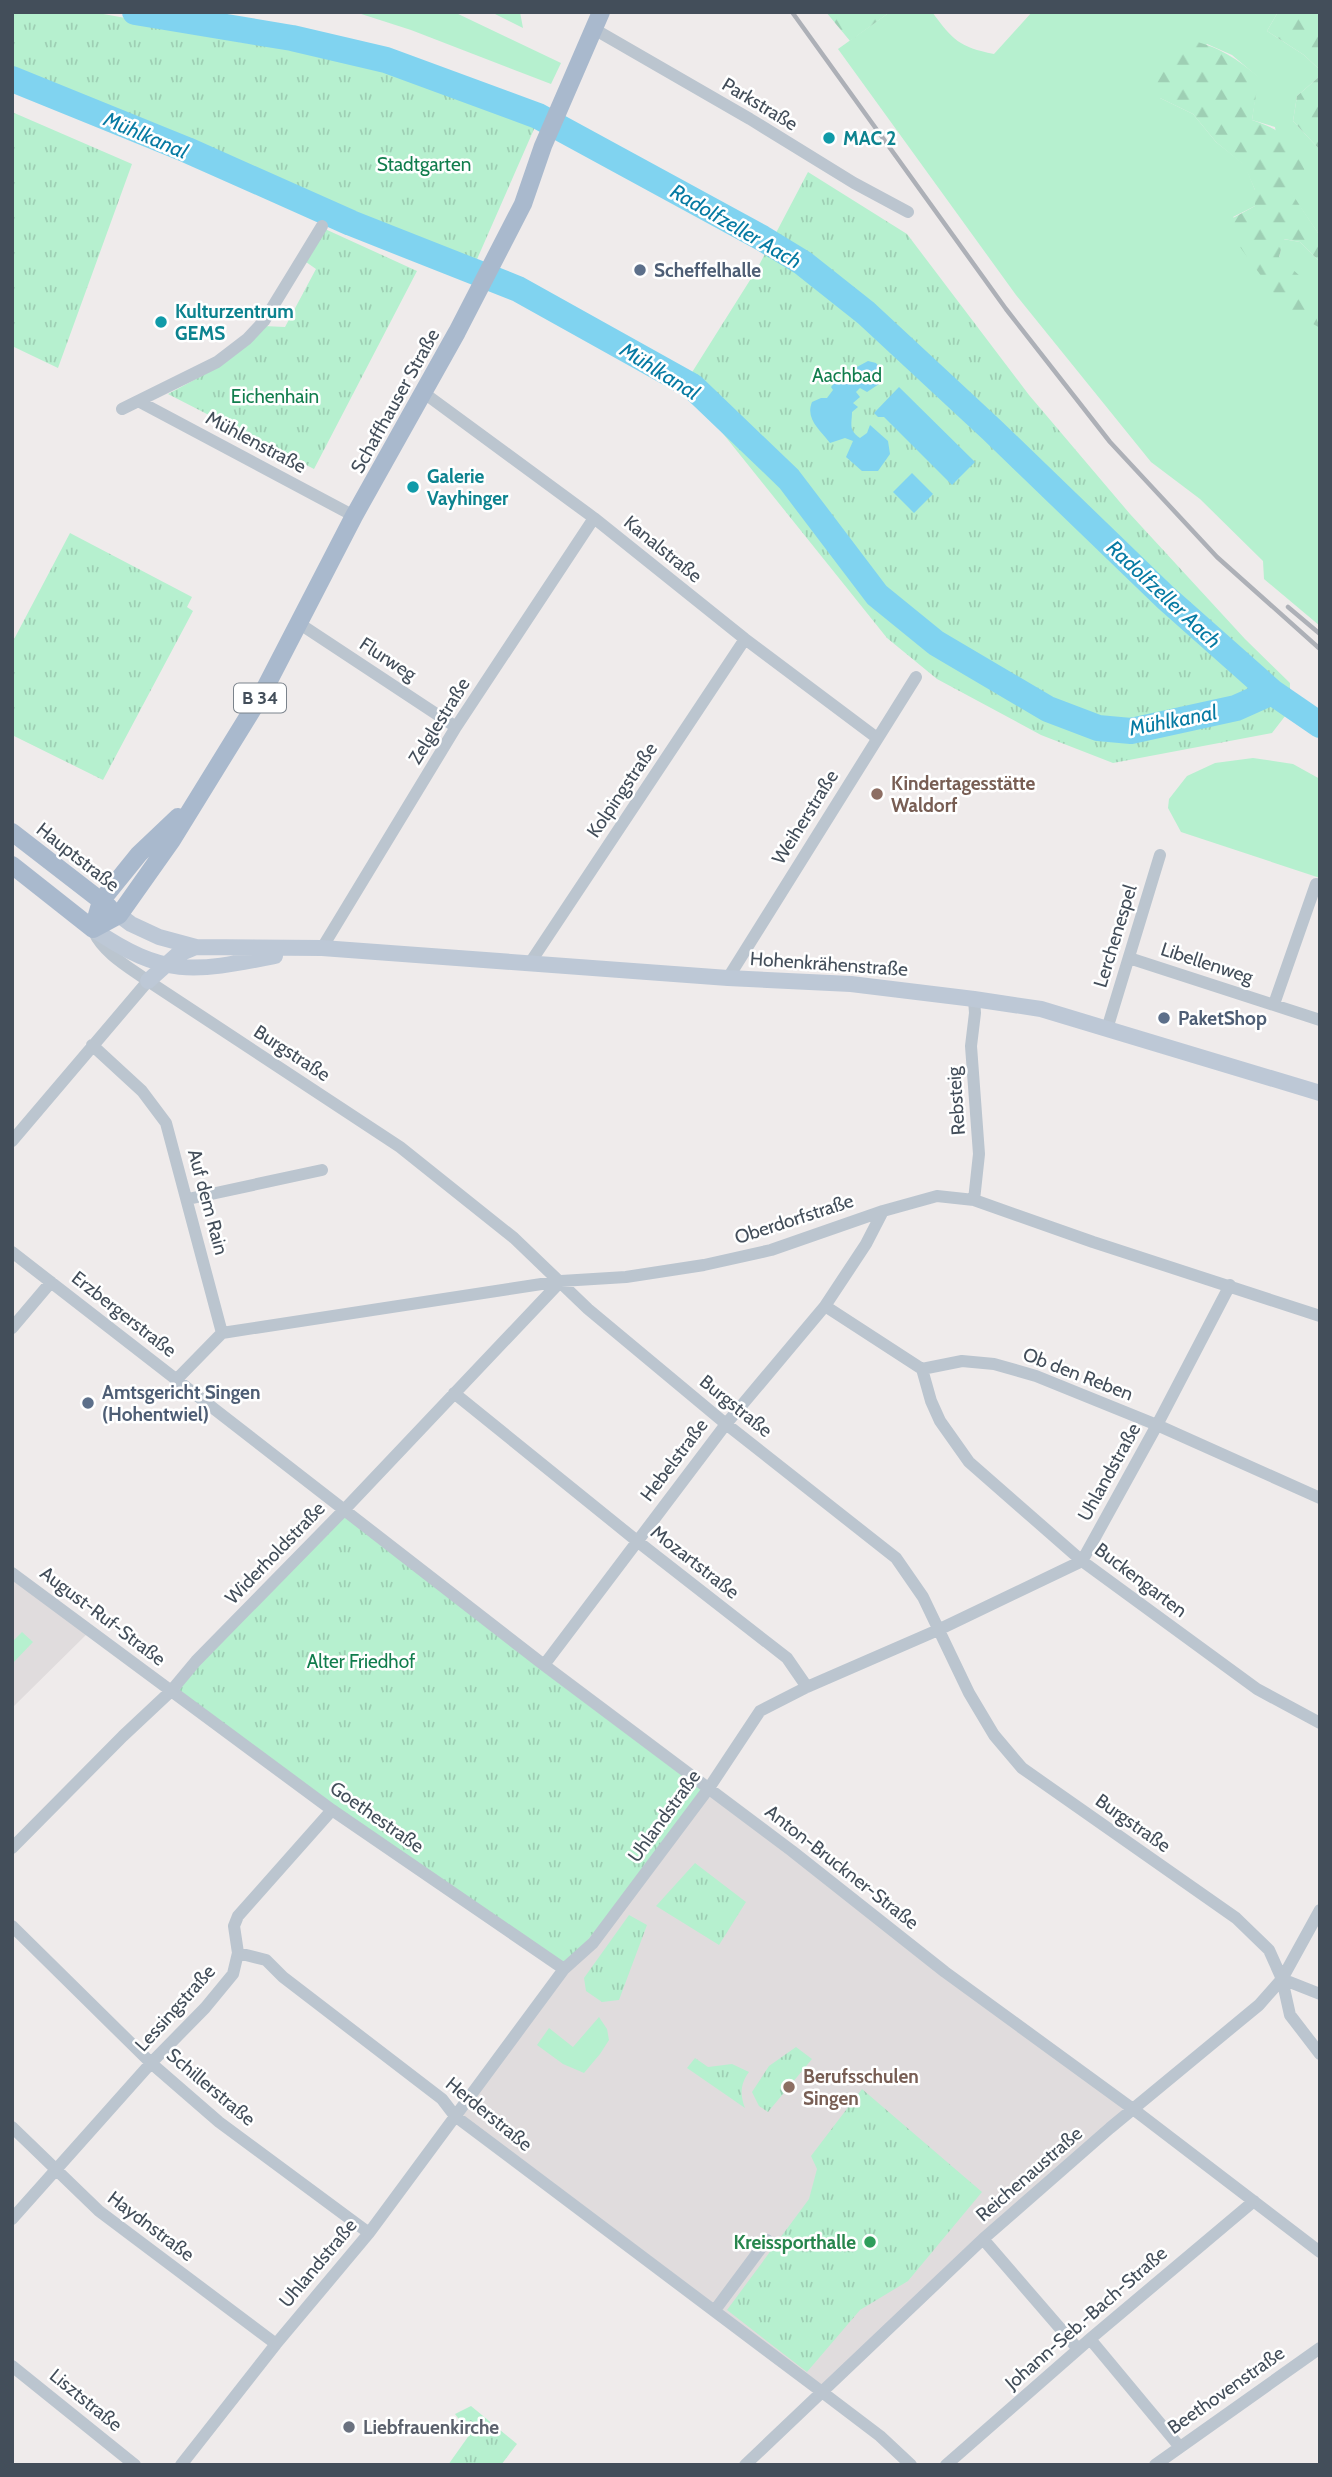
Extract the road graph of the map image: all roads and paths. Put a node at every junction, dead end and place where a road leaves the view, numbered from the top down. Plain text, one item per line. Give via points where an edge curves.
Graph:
1 (601, 12) edge
2 (594, 29) junction
3 (908, 212) dead end
4 (322, 226) dead end
5 (424, 393) junction
6 (140, 402) junction
7 (122, 409) dead end
8 (354, 516) junction
9 (594, 518) junction
10 (300, 624) junction
11 (745, 639) junction
12 (916, 677) dead end
13 (456, 727) junction
14 (877, 738) junction
15 (198, 796) junction
16 (12, 832) edge
17 (1160, 855) dead end
18 (12, 865) edge
19 (1316, 884) dead end
20 (102, 901) junction
21 (119, 915) junction
22 (93, 929) junction
23 (196, 947) junction
24 (322, 948) junction
25 (1129, 958) junction
26 (530, 963) junction
27 (163, 965) junction
28 (728, 978) junction
29 (148, 981) junction
30 (974, 999) junction
31 (1274, 1004) junction
32 (1320, 1020) edge
33 (1107, 1029) junction
34 (92, 1045) junction
35 (1320, 1093) edge
36 (12, 1141) edge
37 (322, 1170) dead end
38 (188, 1199) junction
39 (974, 1200) junction
40 (883, 1210) junction
41 (12, 1252) edge
42 (561, 1281) junction
43 (51, 1282) junction
44 (1230, 1285) junction
45 (825, 1306) junction
46 (1320, 1316) edge
47 (12, 1328) edge
48 (222, 1333) junction
49 (922, 1370) junction
50 (177, 1379) junction
51 (454, 1393) junction
52 (726, 1424) junction
53 (1157, 1425) junction
54 (1320, 1499) edge
55 (344, 1510) junction
56 (637, 1541) junction
57 (1082, 1561) junction
58 (12, 1573) edge
59 (938, 1630) junction
60 (544, 1665) junction
61 (807, 1687) junction
62 (171, 1690) junction
63 (1320, 1723) edge
64 (709, 1788) junction
65 (332, 1810) junction
66 (12, 1848) edge
67 (1320, 1910) edge
68 (12, 1926) edge
69 (238, 1953) junction
70 (564, 1969) junction
71 (1282, 1979) junction
72 (1320, 1994) edge
73 (1320, 2053) edge
74 (151, 2063) junction
75 (1133, 2109) junction
76 (455, 2116) junction
77 (12, 2127) edge
78 (56, 2172) junction
79 (1254, 2201) junction
80 (12, 2220) edge
81 (369, 2233) junction
82 (983, 2239) junction
83 (767, 2240) dead end
84 (1320, 2252) edge
85 (715, 2310) junction
86 (1090, 2339) junction
87 (276, 2344) junction
88 (1078, 2348) junction
89 (1320, 2348) edge
90 (12, 2366) edge
91 (822, 2392) junction
92 (1179, 2446) junction
93 (135, 2465) edge
94 (181, 2465) edge
95 (745, 2465) edge
96 (911, 2465) edge
97 (946, 2465) edge
98 (1155, 2465) edge

1 - 2 main road, Schaffhauser Straße / B 34
2 - 3 street, Parkstraße
2 - 5 main road, Schaffhauser Straße / B 34 via 523,204
4 - 6 street via 264,321 247,339 217,362
5 - 8 main road, Schaffhauser Straße / B 34
5 - 9 street, Kanalstraße
6 - 7 street
6 - 8 street, Mühlenstraße
8 - 10 main road, Schaffhauser Straße / B 34
9 - 11 street, Kanalstraße
9 - 13 street, Zelglestraße
10 - 13 street, Flurweg
10 - 15 main road, Schaffhauser Straße / B 34
11 - 14 street, Kanalstraße
11 - 26 street, Kolpingstraße
12 - 14 street, Weiherstraße
13 - 24 street, Zelglestraße
14 - 28 street, Weiherstraße
15 - 20 main road, Schaffhauser Straße / B 34 via 139,854
15 - 21 main road, Schaffhauser Straße / B 34
16 - 20 main road, Hauptstraße
17 - 25 street, Lerchenespel
18 - 22 main road
19 - 31 street, Libellenweg
20 - 21 main road, Hauptstraße
20 - 22 main road, Schaffhauser Straße / B 34
21 - 22 main road, Schaffhauser Straße / B 34
21 - 23 main road, Hohenkrähenstraße via 159,937
22 - 27 main road, Hohenkrähenstraße via 130,953
22 - 29 street, Burgstraße via 111,953
23 - 24 main road, Hohenkrähenstraße
23 - 27 main road
24 - 26 main road, Hohenkrähenstraße
24 - 27 main road, Hohenkrähenstraße via 201,969
25 - 31 street, Libellenweg
25 - 33 street, Lerchenespel
26 - 28 main road, Hohenkrähenstraße
27 - 29 main road
28 - 30 main road, Hohenkrähenstraße via 851,984
29 - 34 street
29 - 42 street, Burgstraße via 400,1147
30 - 33 main road, Hohenkrähenstraße via 1041,1009
30 - 39 street, Rebsteig via 971,1046 979,1154
31 - 32 street, Libellenweg
33 - 35 main road, Hohenkrähenstraße
34 - 36 street
34 - 38 street, Auf dem Rain via 162,1116
37 - 38 street
38 - 48 street, Auf dem Rain
39 - 40 street, Oberdorfstraße via 937,1196
39 - 44 street, Oberdorfstraße
40 - 42 street, Oberdorfstraße via 744,1256 626,1277
40 - 45 street, Hebelstraße
41 - 43 street, Erzbergerstraße
42 - 48 street, Oberdorfstraße
42 - 51 street, Widerholdstraße
42 - 52 street, Burgstraße via 588,1310
43 - 47 street
43 - 50 street, Erzbergerstraße
44 - 46 street, Oberdorfstraße
44 - 53 street, Uhlandstraße
45 - 49 street
45 - 52 street, Hebelstraße
48 - 50 street
49 - 53 street, Ob den Reben via 962,1361 994,1364
49 - 57 street, Buckengarten via 940,1421 969,1462
50 - 55 street, Erzbergerstraße
51 - 55 street, Widerholdstraße
51 - 56 street, Mozartstraße
52 - 56 street, Hebelstraße
52 - 59 street, Burgstraße via 896,1558 923,1597
53 - 54 street, Ob den Reben
53 - 57 street, Uhlandstraße
55 - 60 street, Anton-Bruckner-Straße
55 - 62 street, Widerholdstraße
56 - 60 street, Hebelstraße
56 - 61 street, Mozartstraße via 788,1658
57 - 59 street, Uhlandstraße
57 - 63 street, Buckengarten via 1257,1689
58 - 62 street, August-Ruf-Straße
59 - 61 street, Uhlandstraße
59 - 71 street, Burgstraße via 968,1693 994,1735 1023,1768 1236,1918 1269,1950
60 - 64 street, Anton-Bruckner-Straße
61 - 64 street, Uhlandstraße via 760,1711
62 - 65 street, Goethestraße
62 - 66 street, Widerholdstraße
64 - 70 street, Uhlandstraße via 593,1943
64 - 75 street, Anton-Bruckner-Straße via 945,1972
65 - 69 street, Lessingstraße via 238,1916 234,1926
65 - 70 street, Goethestraße
67 - 71 street, Reichenaustraße
68 - 74 street, Schillerstraße
69 - 74 street, Lessingstraße via 233,1974
69 - 76 street, Herderstraße via 266,1960 442,2099
70 - 76 street, Uhlandstraße
71 - 72 street
71 - 73 street via 1290,2015
71 - 75 street, Reichenaustraße via 1259,2005
74 - 78 street, Lessingstraße
74 - 81 street, Schillerstraße via 219,2122
75 - 79 street, Anton-Bruckner-Straße
75 - 82 street, Reichenaustraße
76 - 81 street, Uhlandstraße
76 - 85 street, Herderstraße
77 - 78 street, Haydnstraße
78 - 80 street, Lessingstraße
78 - 87 street, Haydnstraße via 99,2211
79 - 84 street, Anton-Bruckner-Straße
79 - 86 street, Johann-Seb.-Bach-Straße
81 - 87 street, Uhlandstraße
82 - 88 street
82 - 91 street, Reichenaustraße
83 - 85 street
85 - 91 street, Herderstraße
86 - 88 street, Johann-Seb.-Bach-Straße
86 - 92 street
87 - 94 street, Uhlandstraße
88 - 97 street, Johann-Seb.-Bach-Straße
89 - 92 street, Beethovenstraße
90 - 93 street, Lisztstraße
91 - 95 street, Reichenaustraße
91 - 96 street, Herderstraße
92 - 98 street, Beethovenstraße

